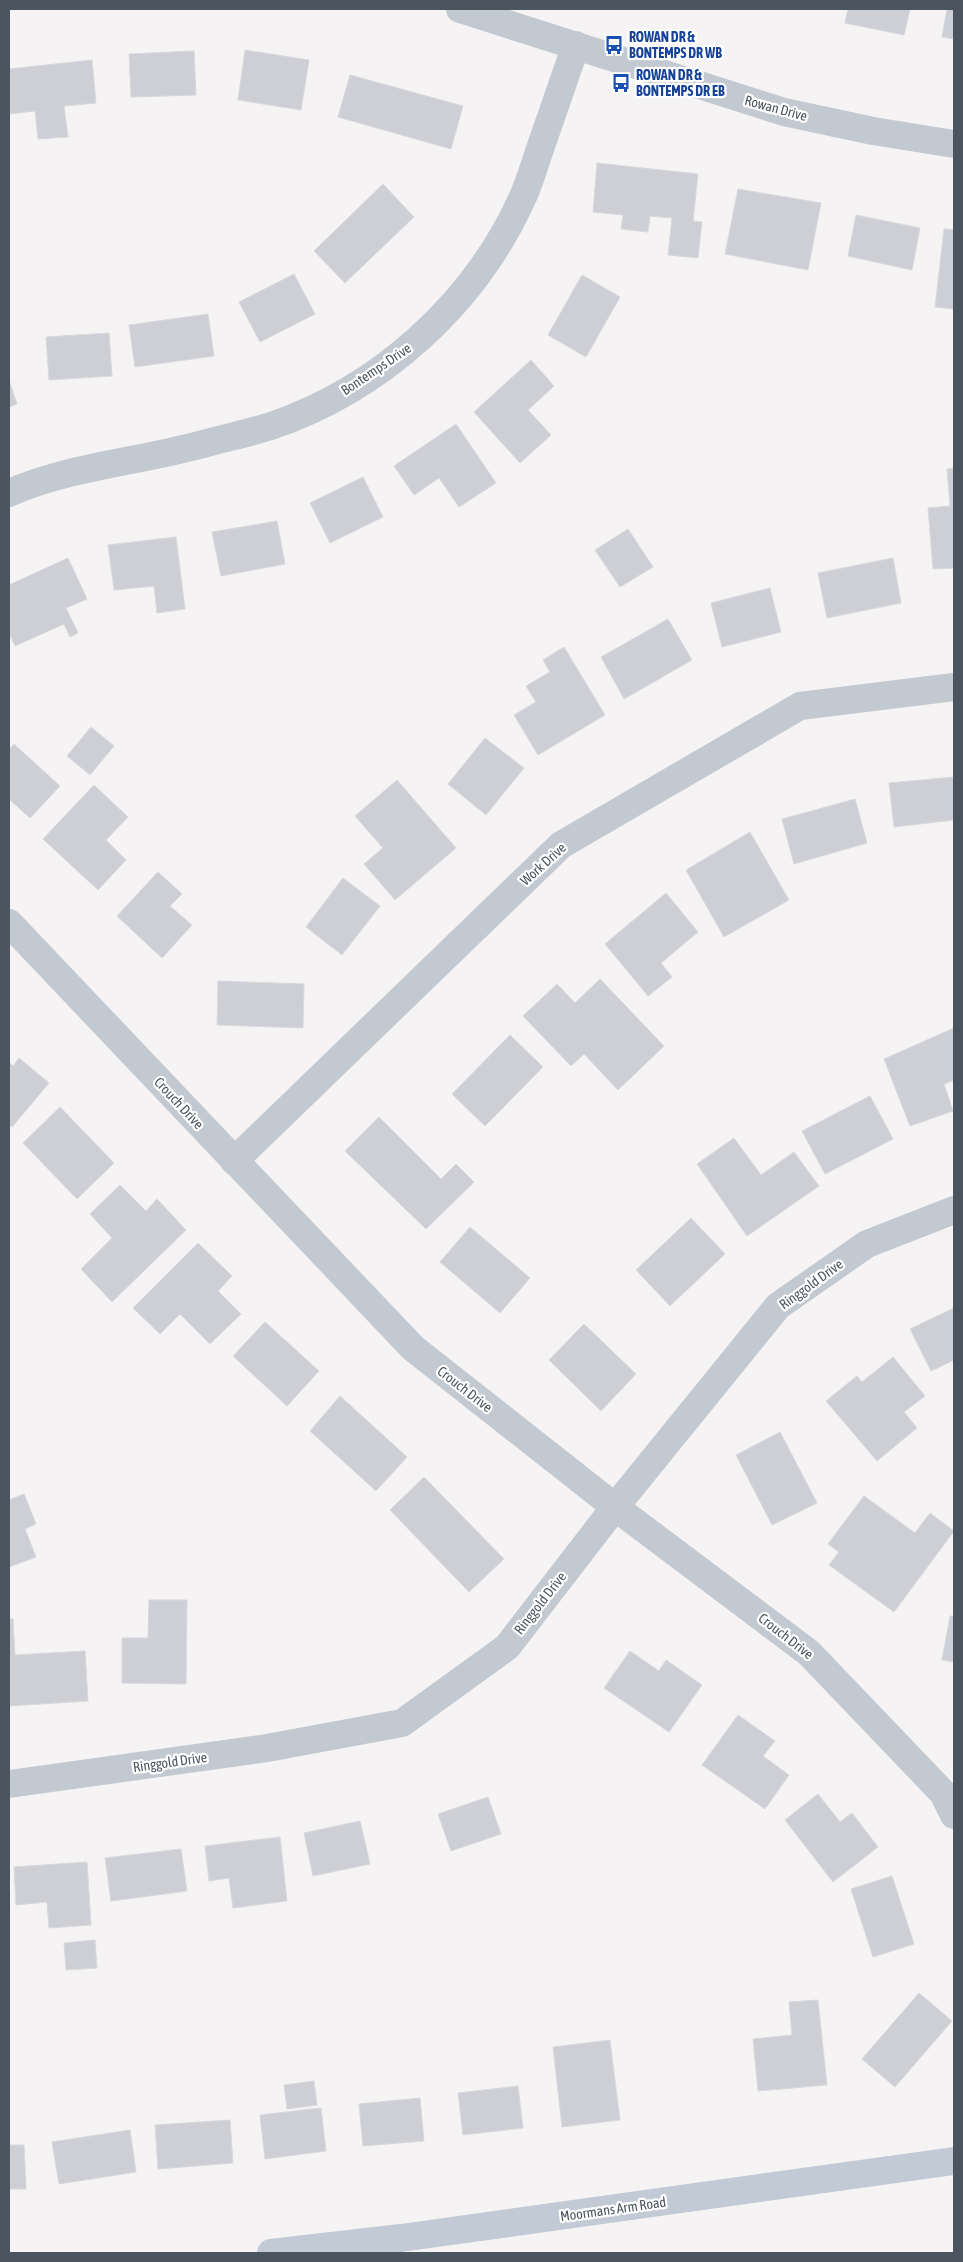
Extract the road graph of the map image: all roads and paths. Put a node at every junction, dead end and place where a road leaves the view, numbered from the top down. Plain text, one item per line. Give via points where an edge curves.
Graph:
1 (460, 9) edge
2 (576, 45) junction
3 (954, 144) edge
4 (9, 493) edge
5 (954, 688) edge
6 (9, 923) edge
7 (234, 1161) junction
8 (954, 1210) edge
9 (615, 1507) junction
10 (9, 1784) edge
11 (950, 1798) edge
12 (954, 2161) edge
13 (271, 2253) edge

1 - 2 street, Rowan Drive
2 - 3 street, Rowan Drive via 784,112
2 - 4 street, Bontemps Drive via 522,200 492,255 452,306 414,344 321,405 271,426 200,445 76,470
5 - 7 street, Work Drive via 800,706 561,845
6 - 7 street, Crouch Drive
7 - 9 street, Crouch Drive via 413,1348
8 - 9 street, Ringgold Drive via 867,1244 778,1306
9 - 10 street, Ringgold Drive via 507,1647 402,1723 267,1748
9 - 11 street, Crouch Drive via 809,1653
12 - 13 street, Moormans Arm Road

